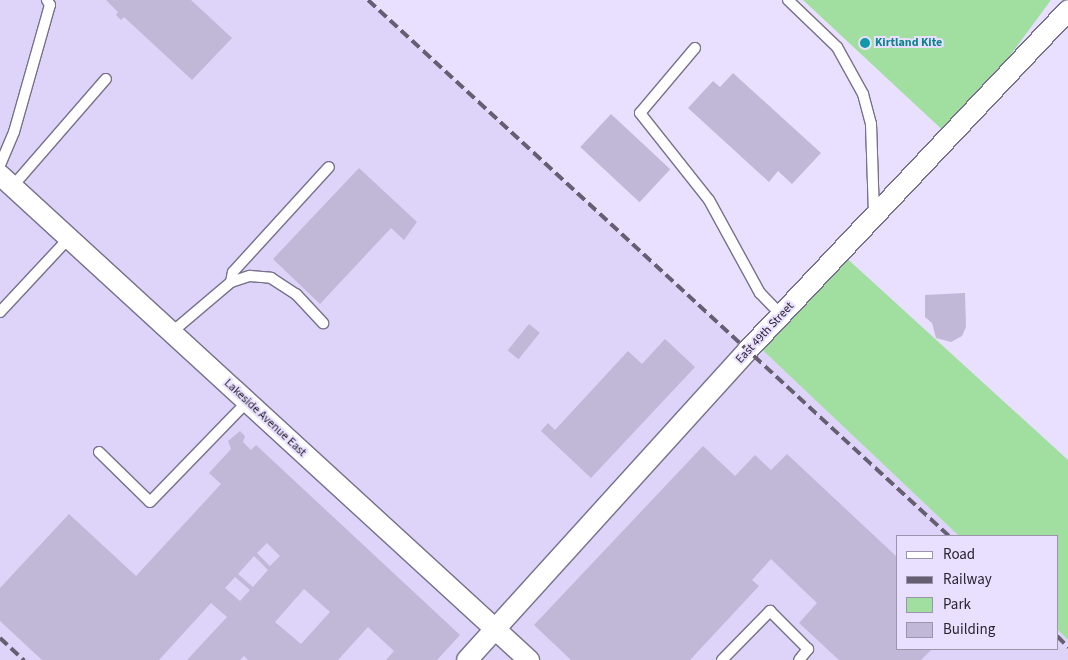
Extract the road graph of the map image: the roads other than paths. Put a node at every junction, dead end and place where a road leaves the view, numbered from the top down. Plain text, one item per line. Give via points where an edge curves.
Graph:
1 (47, 0) edge
2 (788, 0) edge
3 (1068, 10) edge
4 (695, 48) dead end
5 (106, 79) dead end
6 (0, 165) edge
7 (329, 166) dead end
8 (6, 181) edge
9 (874, 217) junction
10 (69, 238) junction
11 (231, 282) junction
12 (0, 312) edge
13 (781, 315) junction
14 (323, 323) dead end
15 (172, 332) junction
16 (247, 402) junction
17 (99, 452) dead end
18 (496, 629) junction
19 (467, 660) edge
20 (529, 660) edge
21 (722, 660) edge
22 (799, 660) edge

1 - 6 lane via 50,5 14,132
2 - 9 lane via 838,47 863,94 872,124
3 - 9 street, East 49th Street
4 - 13 lane via 640,113 709,200 760,293
5 - 8 lane
7 - 11 lane via 233,272
8 - 10 street, Lakeside Avenue East
9 - 13 street, East 49th Street
10 - 12 lane
10 - 15 street, Lakeside Avenue East
11 - 14 lane via 250,276 271,278 296,294
11 - 15 lane
13 - 18 street, East 49th Street
15 - 16 street, Lakeside Avenue East
16 - 17 lane via 150,502
16 - 18 street, Lakeside Avenue East
18 - 19 street, East 49th Street
18 - 20 street, Lakeside Avenue East
21 - 22 lane via 770,611 808,649

